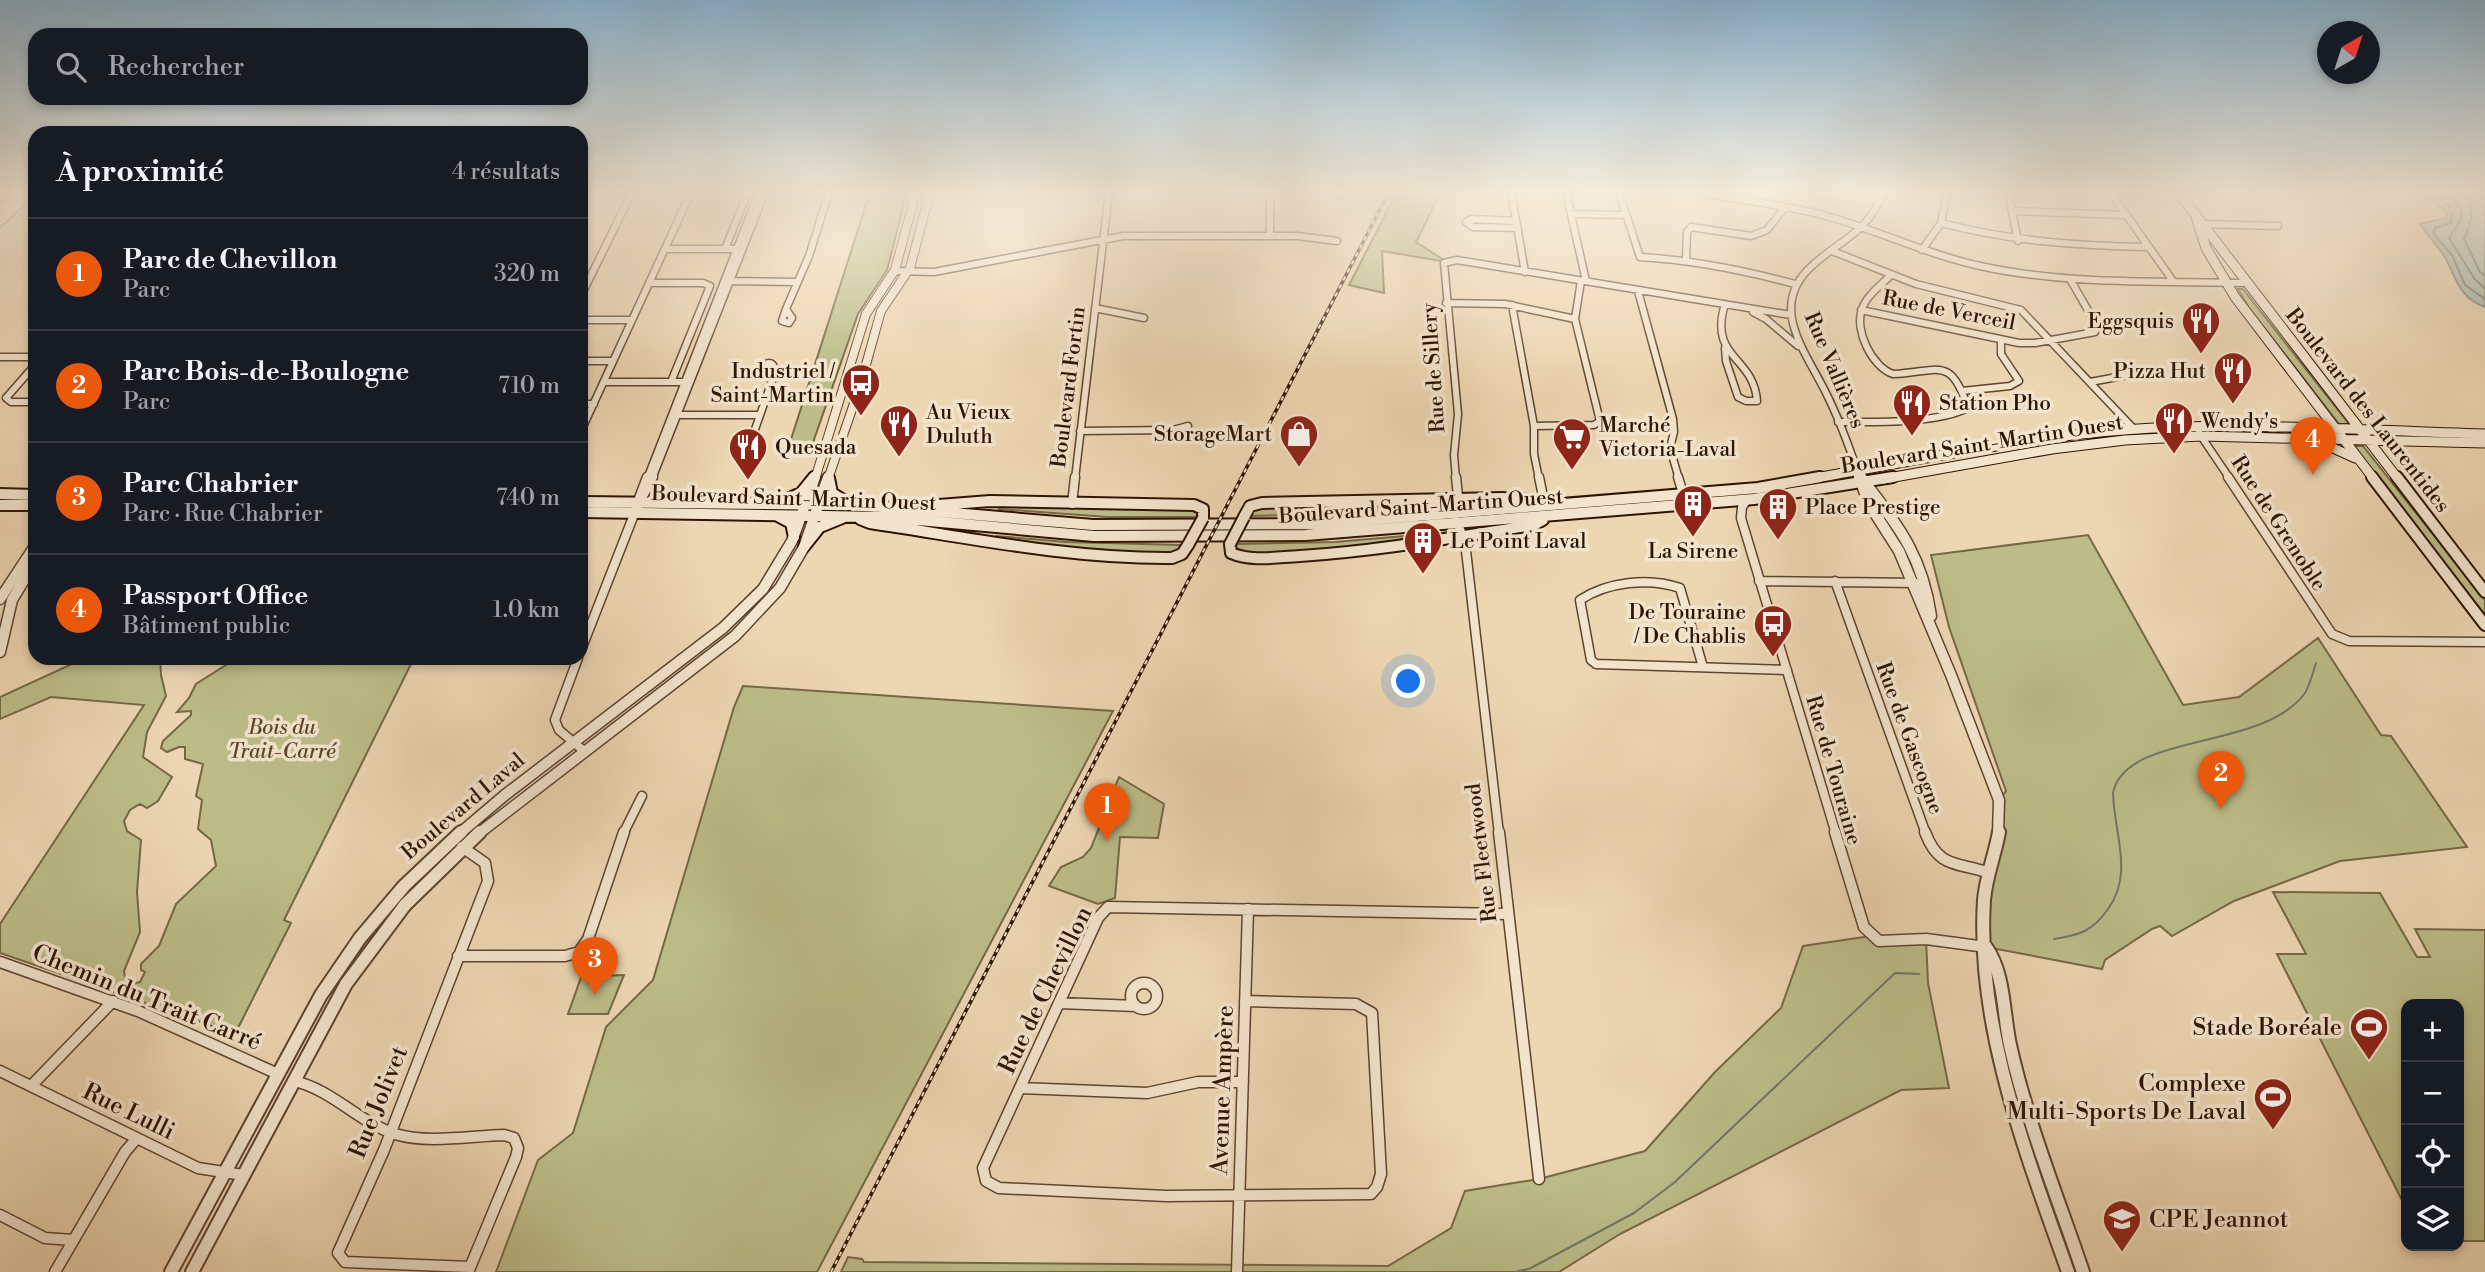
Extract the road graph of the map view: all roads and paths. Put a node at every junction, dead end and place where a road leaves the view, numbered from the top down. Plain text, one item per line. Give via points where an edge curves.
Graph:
1 (600, 251) edge
2 (664, 251) edge
3 (739, 251) edge
4 (739, 251) edge
5 (807, 251) edge
6 (899, 251) edge
7 (914, 251) edge
8 (1044, 251) edge
9 (1102, 251) edge
10 (1521, 251) edge
11 (1578, 251) edge
12 (1638, 251) edge
13 (1686, 251) edge
14 (1832, 251) joint
15 (1927, 251) edge
16 (2152, 251) edge
17 (2208, 251) edge
18 (2221, 251) edge
19 (1686, 260) junction
20 (894, 271) junction
21 (908, 272) junction
22 (1525, 272) junction
23 (588, 274) edge
24 (1891, 275) junction
25 (2070, 279) junction
26 (730, 281) junction
27 (1584, 281) junction
28 (2173, 281) junction
29 (796, 282) junction
30 (2226, 282) junction
31 (649, 283) junction
32 (2245, 283) junction
33 (1795, 284) junction
34 (1638, 290) junction
35 (1446, 303) junction
36 (1725, 304) junction
37 (1512, 305) junction
38 (1737, 306) junction
39 (1095, 308) junction
40 (786, 309) dead end
41 (1861, 310) junction
42 (1791, 315) junction
43 (1144, 318) dead end
44 (1575, 319) junction
45 (588, 320) edge
46 (632, 320) junction
47 (2001, 340) junction
48 (2049, 341) junction
49 (1725, 348) junction
50 (1804, 353) junction
51 (0, 357) edge
52 (28, 357) edge
53 (588, 361) edge
54 (613, 361) junction
55 (2155, 370) dead end
56 (770, 372) dead end
57 (28, 373) edge
58 (847, 379) junction
59 (604, 382) junction
60 (671, 382) junction
61 (687, 382) junction
62 (2090, 382) junction
63 (860, 386) junction
64 (1962, 391) junction
65 (28, 402) edge
66 (588, 404) edge
67 (594, 404) junction
68 (2320, 410) junction
69 (2346, 412) junction
70 (674, 415) junction
71 (760, 415) junction
72 (588, 416) edge
73 (1838, 422) junction
74 (1188, 426) dead end
75 (1534, 426) junction
76 (2134, 429) junction
77 (1080, 430) junction
78 (2336, 430) junction
79 (2361, 431) junction
80 (2199, 432) junction
81 (2396, 432) junction
82 (2297, 433) junction
83 (2485, 434) edge
84 (2343, 439) junction
85 (2368, 440) junction
86 (2485, 443) edge
87 (747, 452) dead end
88 (2360, 462) junction
89 (816, 475) junction
90 (829, 478) junction
91 (1860, 480) junction
92 (0, 494) edge
93 (28, 495) edge
94 (1456, 499) junction
95 (1685, 500) junction
96 (1747, 500) junction
97 (588, 502) edge
98 (997, 503) junction
99 (1072, 503) junction
100 (0, 505) edge
101 (28, 505) edge
102 (638, 506) junction
103 (1545, 506) junction
104 (774, 508) junction
105 (913, 508) junction
106 (805, 509) junction
107 (818, 509) junction
108 (851, 510) junction
109 (588, 511) edge
110 (1550, 517) junction
111 (1456, 519) junction
112 (993, 522) junction
113 (794, 537) junction
114 (1463, 537) junction
115 (993, 543) junction
116 (804, 547) junction
117 (28, 556) edge
118 (28, 574) edge
119 (1759, 581) junction
120 (1835, 581) junction
121 (1912, 583) junction
122 (1926, 583) junction
123 (2485, 593) edge
124 (0, 598) edge
125 (2485, 625) edge
126 (1934, 630) junction
127 (588, 632) edge
128 (2485, 642) edge
129 (0, 652) edge
130 (575, 665) edge
131 (1703, 667) junction
132 (1787, 670) junction
133 (579, 747) junction
134 (642, 796) dead end
135 (462, 847) junction
136 (1987, 872) junction
137 (1248, 909) junction
138 (1507, 914) junction
139 (1986, 947) junction
140 (458, 956) junction
141 (0, 962) edge
142 (113, 1001) junction
143 (1245, 1001) junction
144 (1060, 1003) junction
145 (1136, 1006) dead end
146 (0, 1071) edge
147 (278, 1074) junction
148 (294, 1081) junction
149 (1243, 1082) junction
150 (30, 1086) junction
151 (1020, 1088) junction
152 (390, 1132) junction
153 (137, 1138) junction
154 (224, 1174) junction
155 (243, 1175) junction
156 (1539, 1179) dead end
157 (1240, 1195) junction
158 (0, 1215) edge
159 (74, 1240) junction
160 (469, 1270) edge
161 (55, 1272) edge
162 (171, 1272) edge
163 (192, 1272) edge
164 (1237, 1272) edge
165 (2068, 1272) edge
166 (2083, 1272) edge

1 - 23 street
2 - 31 street
3 - 26 street
4 - 61 street
5 - 29 street
6 - 20 street, Boulevard Laval
7 - 21 street, Boulevard Laval
8 - 21 street via 934,272
9 - 39 street, Boulevard Fortin
10 - 22 street
11 - 27 street
12 - 19 street via 1640,257
13 - 19 street
14 - 24 street
14 - 33 street via 1804,271
15 - 25 street via 1979,265
16 - 28 street
17 - 30 main road, Boulevard des Laurentides
18 - 32 main road, Boulevard des Laurentides
19 - 33 street
20 - 21 street
20 - 58 street, Boulevard Laval via 867,311
21 - 63 street, Boulevard Laval via 881,311
22 - 27 street, Rue de Sillery
22 - 35 street, Rue de Sillery via 1447,262 1443,266
24 - 41 street
24 - 48 street via 1942,292 2013,306
25 - 28 street
25 - 48 street, Rue de Verceil via 2097,326 2095,332
26 - 29 street
26 - 61 street
27 - 34 street, Rue de Sillery
27 - 44 street
28 - 30 street
29 - 40 street
30 - 32 street
30 - 68 main road, Boulevard des Laurentides
31 - 46 street
31 - 60 street via 710,287
32 - 69 main road, Boulevard des Laurentides
33 - 42 street, Rue Vallières
34 - 36 street, Rue de Sillery
34 - 95 street via 1673,418 1670,448
35 - 37 street
35 - 94 street, Rue de Sillery via 1458,414
36 - 38 street, Rue de Sillery
36 - 49 street via 1718,329
37 - 44 street
37 - 75 street
38 - 42 street, Rue de Sillery
38 - 50 street, Rue de Sillery via 1766,319
39 - 43 street
39 - 77 street, Boulevard Fortin
41 - 47 street, Rue de Verceil
41 - 64 street via 1862,333 1884,372 1894,375 1941,369 1950,373
42 - 50 street, Rue Vallières
44 - 75 street via 1600,421 1594,425
45 - 46 street
46 - 54 street
47 - 48 street, Rue de Verceil
47 - 64 street via 2001,354 2019,381
48 - 62 street
49 - 49 street via 1738,397 1757,401 1754,385
50 - 73 street, Rue Vallières
51 - 52 street
53 - 54 street
54 - 59 street
55 - 62 street
56 - 71 street via 772,379
57 - 65 street via 6,398
58 - 63 street via 852,388
58 - 89 street, Boulevard Laval
59 - 60 street
59 - 67 street
60 - 61 street
61 - 70 street
62 - 76 street
63 - 90 street, Boulevard Laval
64 - 73 street via 1968,408 1958,413 1893,422
66 - 67 street
67 - 72 street
68 - 78 main road, Boulevard des Laurentides
68 - 82 main road via 2315,422
69 - 79 main road, Boulevard des Laurentides
69 - 81 main road
70 - 71 street
70 - 102 street
71 - 87 street
73 - 91 street, Rue Vallières
74 - 77 street
75 - 103 street via 1534,454
76 - 80 main road, Boulevard Saint-Martin Ouest
76 - 91 main road, Boulevard Saint-Martin Ouest via 2032,441
77 - 99 street, Boulevard Fortin
78 - 79 main road, Boulevard Saint-Martin Ouest
78 - 82 main road, Boulevard Saint-Martin Ouest
78 - 84 main road, Boulevard des Laurentides
79 - 81 main road, Boulevard Saint-Martin Ouest
79 - 85 main road, Boulevard des Laurentides
80 - 82 main road, Boulevard Saint-Martin Ouest
80 - 91 main road, Boulevard Saint-Martin Ouest via 2074,445
80 - 128 street, Rue de Grenoble via 2334,636 2348,641
81 - 83 main road, Boulevard Saint-Martin Ouest
82 - 84 main road, Boulevard Saint-Martin Ouest
82 - 88 main road
84 - 85 main road, Boulevard Saint-Martin Ouest
84 - 88 main road, Boulevard des Laurentides
85 - 86 main road, Boulevard Saint-Martin Ouest
85 - 123 main road, Boulevard des Laurentides
88 - 125 main road, Boulevard des Laurentides
89 - 104 main road via 800,493
89 - 106 street, Boulevard Laval
90 - 107 street, Boulevard Laval
90 - 108 main road via 832,494
91 - 95 main road, Boulevard Saint-Martin Ouest via 1758,488
91 - 96 main road, Boulevard Saint-Martin Ouest
91 - 121 street via 1860,491 1894,542
91 - 122 street via 1906,536
92 - 93 main road
94 - 103 main road via 1530,500
94 - 111 street, Rue de Sillery
94 - 114 main road, bridge via 1256,504 1249,507 1230,551 1238,557 1292,557
95 - 96 main road, Boulevard Saint-Martin Ouest
95 - 103 main road, Boulevard Saint-Martin Ouest
95 - 110 main road, Boulevard Saint-Martin Ouest
96 - 119 street, Rue de Touraine via 1741,518
97 - 102 main road, Boulevard Saint-Martin Ouest
98 - 99 main road
98 - 105 main road via 950,502
98 - 112 main road via 990,509
99 - 115 main road, bridge via 1196,505 1203,509 1203,518 1178,556 1158,559
100 - 101 main road
102 - 104 main road, Boulevard Saint-Martin Ouest
102 - 109 main road, Boulevard Saint-Martin Ouest
102 - 127 street
103 - 111 main road, Boulevard Saint-Martin Ouest
104 - 106 main road, Boulevard Saint-Martin Ouest
104 - 113 main road via 789,522
105 - 108 main road, Boulevard Saint-Martin Ouest
105 - 112 main road, Boulevard Saint-Martin Ouest
106 - 107 main road, Boulevard Saint-Martin Ouest
106 - 113 street, Boulevard Laval
107 - 108 main road, Boulevard Saint-Martin Ouest
107 - 116 street, Boulevard Laval
108 - 112 main road, Boulevard Saint-Martin Ouest
108 - 115 main road via 870,523
108 - 116 main road via 822,525
110 - 111 main road, Boulevard Saint-Martin Ouest
110 - 114 main road via 1534,525
111 - 112 main road, Boulevard Saint-Martin Ouest via 1285,536 1112,536
111 - 114 street, Rue Fleetwood
112 - 115 main road via 989,538
113 - 133 street, Boulevard Laval via 773,575 736,617
114 - 138 street, Rue Fleetwood
116 - 133 street, Boulevard Laval via 780,588 742,630
117 - 124 street
118 - 129 street via 9,606
119 - 120 street
119 - 132 street, Rue de Touraine
120 - 121 street
120 - 136 street, Rue de Gascogne via 1932,850 1939,858
121 - 122 street
121 - 126 street
122 - 126 street
126 - 136 street via 1999,800 2000,834
130 - 133 street via 555,717 559,730
131 - 131 street via 1681,588 1672,583 1590,591 1580,600 1591,660 1596,664
131 - 132 street
132 - 139 street, Rue de Touraine via 1864,927 1879,941 1926,939
133 - 135 street, Boulevard Laval
133 - 147 street, Boulevard Laval via 457,833 389,900 332,976
134 - 140 street via 627,823 581,950 565,956
135 - 140 street, Rue Jolivet via 482,860 489,874
135 - 148 street, Boulevard Laval via 412,897 368,952
136 - 139 street
137 - 138 street, Rue de Chevillon
137 - 143 street, Avenue Ampère
137 - 144 street, Rue de Chevillon via 1108,907 1098,918
138 - 156 street, Rue Fleetwood
139 - 165 street via 1983,960 2003,1073
139 - 166 street via 1996,961 2010,1046 2028,1109
140 - 152 street, Rue Jolivet
141 - 142 street, Chemin du Trait Carré
142 - 147 street, Chemin du Trait Carré
142 - 150 street
143 - 149 street, Avenue Ampère
143 - 157 street via 1356,1004 1372,1013 1381,1174 1378,1188 1367,1196
144 - 145 street
144 - 151 street, Rue de Chevillon
146 - 150 street, Rue Lulli
147 - 154 street, Boulevard Laval
148 - 152 street via 308,1084
148 - 155 street, Boulevard Laval
149 - 151 street via 1198,1082 1147,1093
149 - 157 street, Avenue Ampère
150 - 153 street, Rue Lulli
151 - 157 street, Rue de Chevillon via 983,1168 988,1185 1166,1196
152 - 160 street, Rue Jolivet via 339,1247 340,1258
152 - 160 street via 504,1135 517,1142 516,1157
153 - 154 street, Rue Lulli via 198,1168
153 - 159 street
154 - 155 street, Rue Lulli
154 - 162 street, Boulevard Laval
155 - 163 street, Boulevard Laval
157 - 164 street, Avenue Ampère
158 - 159 street via 45,1238
159 - 161 street

